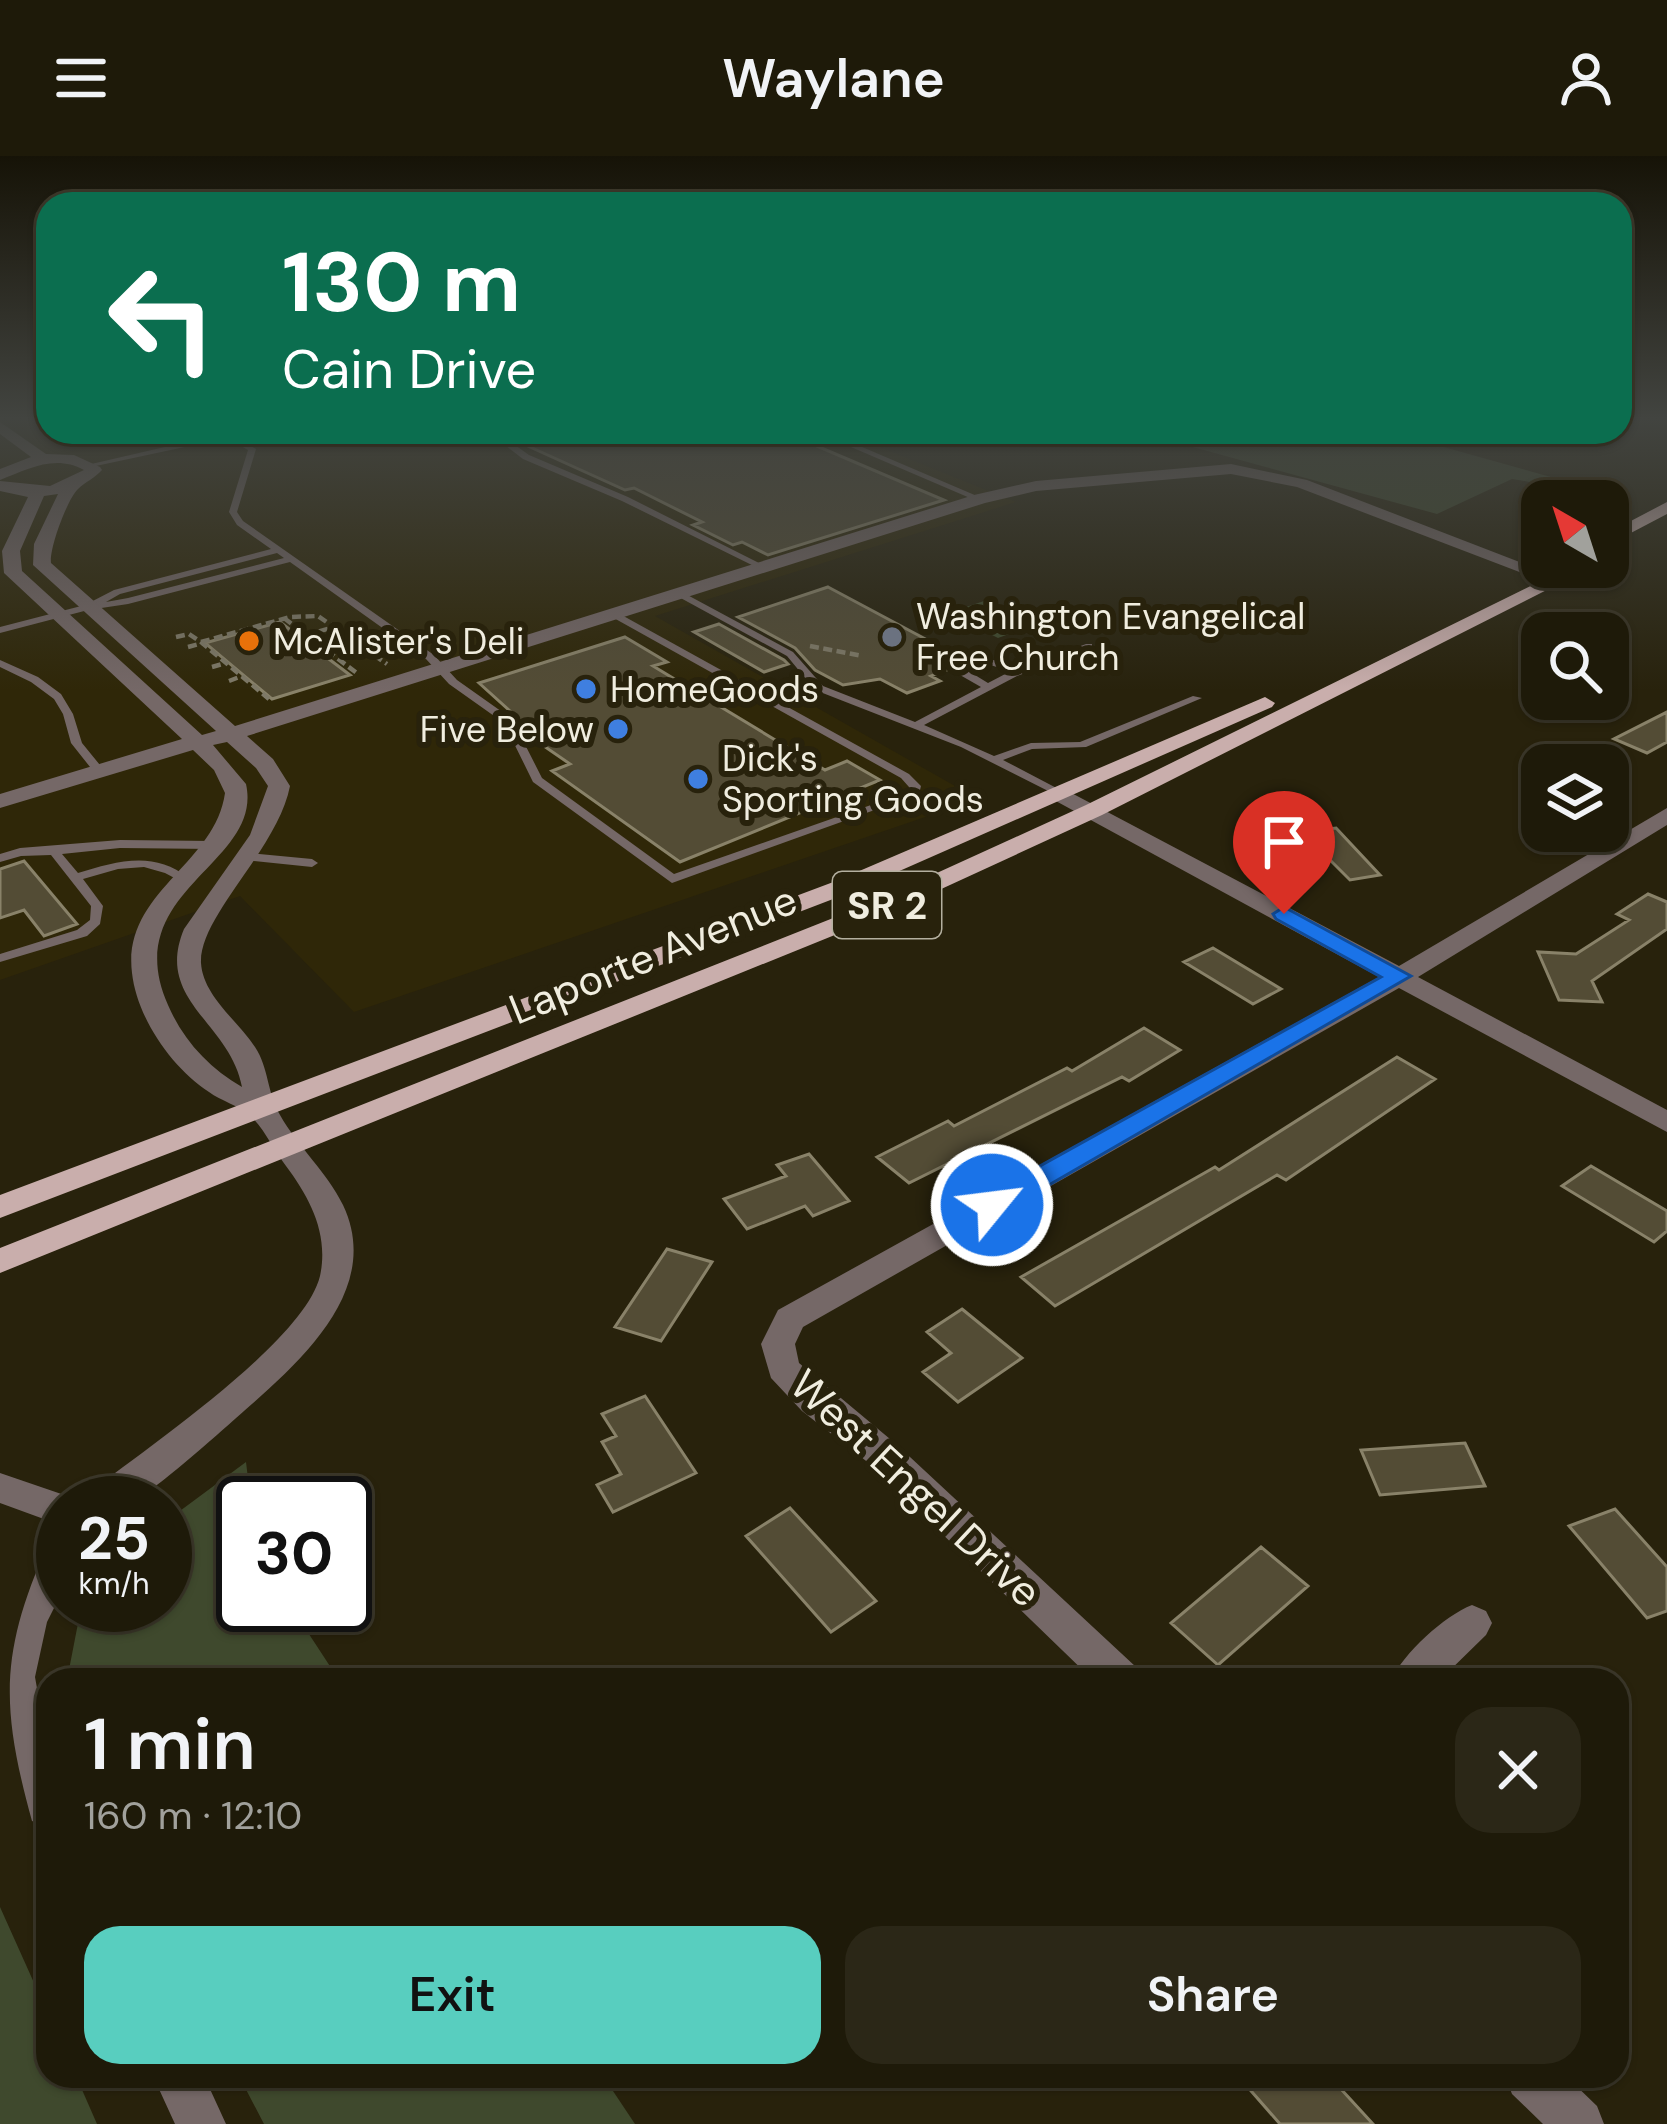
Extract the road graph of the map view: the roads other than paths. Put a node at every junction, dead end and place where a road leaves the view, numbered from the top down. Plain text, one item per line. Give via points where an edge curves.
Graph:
1 (36, 508) edge
2 (63, 508) edge
3 (234, 508) edge
4 (643, 508) edge
5 (952, 508) edge
6 (1367, 508) edge
7 (1665, 508) edge
8 (1667, 522) edge
9 (1629, 528) edge
10 (1629, 543) edge
11 (274, 551) junction
12 (1521, 558) edge
13 (287, 560) junction
14 (765, 568) junction
15 (1521, 587) edge
16 (1523, 588) edge
17 (680, 594) junction
18 (88, 607) junction
19 (57, 615) junction
20 (615, 615) junction
21 (0, 630) edge
22 (1089, 646) dead end
23 (0, 663) edge
24 (442, 669) junction
25 (1021, 671) junction
26 (988, 687) junction
27 (1197, 698) dead end
28 (917, 725) junction
29 (232, 734) junction
30 (200, 744) junction
31 (996, 759) junction
32 (98, 770) junction
33 (1062, 795) junction
34 (0, 801) edge
35 (1094, 810) junction
36 (1667, 814) edge
37 (213, 845) junction
38 (54, 851) junction
39 (249, 857) junction
40 (0, 858) edge
41 (312, 862) dead end
42 (78, 877) junction
43 (182, 878) junction
44 (214, 905) junction
45 (0, 958) edge
46 (1399, 976) junction
47 (261, 1109) junction
48 (1667, 1121) edge
49 (288, 1147) junction
50 (0, 1207) edge
51 (0, 1261) edge
52 (136, 1476) edge
53 (0, 1488) edge
54 (36, 1501) edge
55 (36, 1598) edge
56 (1472, 1623) dead end
57 (1108, 1668) edge
58 (1425, 1668) edge
59 (36, 1780) edge
60 (184, 2088) edge
61 (1542, 2088) edge
62 (201, 2124) edge
63 (1579, 2124) edge

1 - 19 street via 8,561
2 - 18 street via 39,555 49,575
3 - 11 lane via 240,523
4 - 14 lane
5 - 14 street
6 - 12 street
7 - 9 main road
8 - 10 main road
11 - 13 lane
11 - 18 lane via 117,592
13 - 18 lane
13 - 24 lane
14 - 17 street
15 - 33 main road, Laporte Avenue / SR 2
16 - 35 main road, Laporte Avenue / SR 2
17 - 20 street
17 - 28 lane via 790,654 819,688
18 - 19 lane
18 - 29 street
19 - 21 lane
19 - 30 street
20 - 24 street
20 - 24 lane via 905,776 913,794 672,879 537,780 508,721
22 - 25 lane
23 - 32 lane via 46,685 64,705 74,745
24 - 29 street
25 - 26 lane
25 - 26 lane via 990,662 967,667 964,673
26 - 28 lane
27 - 31 lane via 1082,745 1031,746
28 - 31 lane
29 - 30 street
29 - 39 street via 279,786 269,829
30 - 32 street
30 - 37 street via 235,784 237,800
31 - 33 lane
32 - 34 street
33 - 35 street
33 - 47 main road, Laporte Avenue / SR 2
35 - 46 street
35 - 49 main road, Laporte Avenue / SR 2 via 880,908
36 - 46 street, West Engel Drive
37 - 38 lane
37 - 43 street
37 - 44 street via 225,857
38 - 40 lane
38 - 42 lane
39 - 41 lane
39 - 44 street
42 - 43 lane via 126,861
42 - 45 lane via 97,906 96,921 82,933
43 - 47 street via 143,940 151,1004 207,1078
44 - 47 street via 188,944 188,970 250,1061
46 - 48 street
46 - 57 street, West Engel Drive via 790,1319 778,1344 783,1369 815,1401 883,1454
47 - 49 street
47 - 50 main road, Laporte Avenue / SR 2
49 - 51 main road, Laporte Avenue / SR 2
49 - 52 street via 332,1216 334,1282 278,1356
53 - 54 street
55 - 59 street via 11,1680 11,1713
56 - 58 street
60 - 62 street
61 - 63 street

